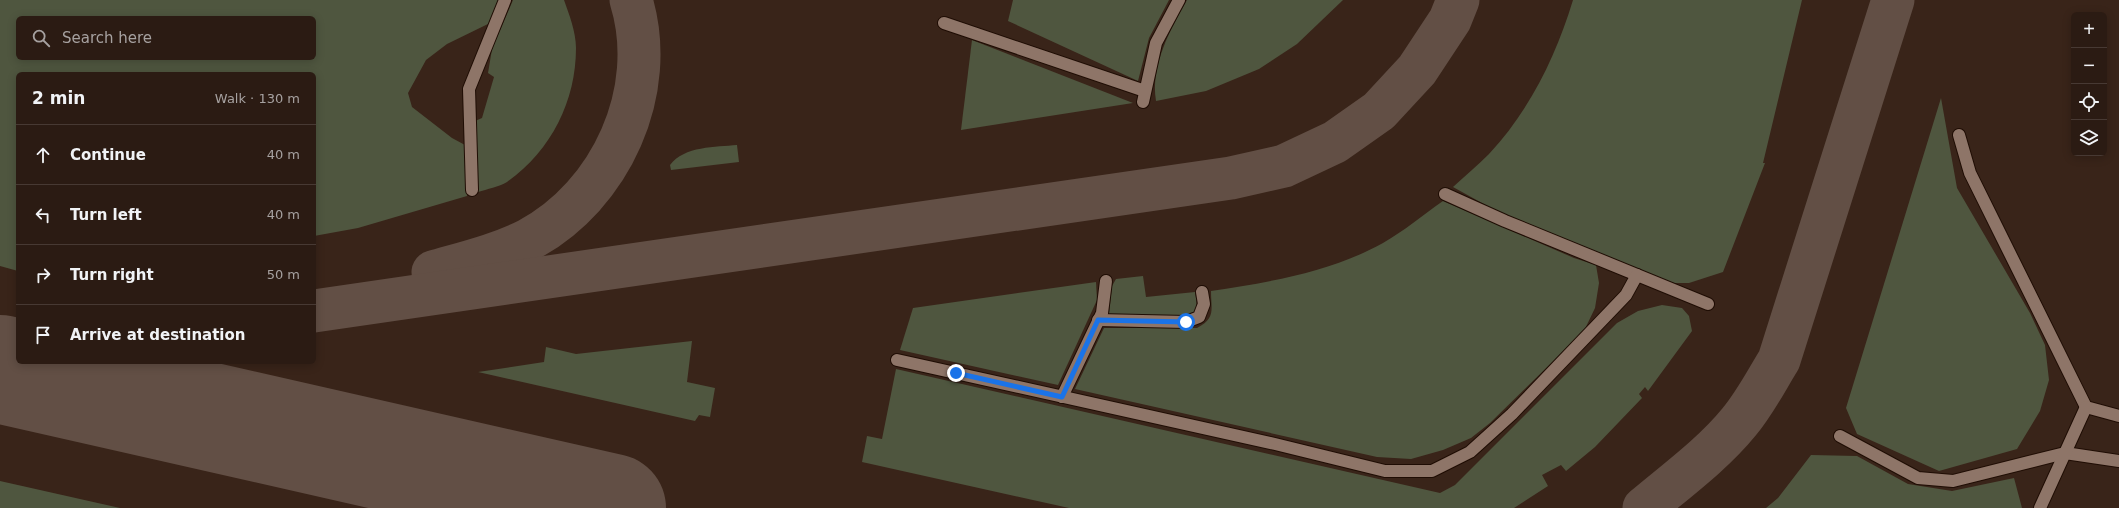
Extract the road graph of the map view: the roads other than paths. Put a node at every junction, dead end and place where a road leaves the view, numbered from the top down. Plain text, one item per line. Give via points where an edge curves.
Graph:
1 (505, 0) edge
2 (1179, 0) edge
3 (944, 23) dead end
4 (1959, 135) dead end
5 (472, 190) dead end
6 (1445, 194) dead end
7 (1637, 275) junction
8 (1106, 281) dead end
9 (1202, 292) dead end
10 (1708, 304) dead end
11 (1098, 320) junction
12 (897, 360) dead end
13 (1062, 397) junction
14 (2086, 407) junction
15 (2119, 416) edge
16 (1840, 436) dead end
17 (2065, 453) junction
18 (2119, 461) edge
19 (2040, 508) edge

1 - 5 lane via 469,88
2 - 3 lane via 1156,43 1144,97
4 - 14 lane via 1970,173
6 - 7 lane
7 - 10 lane
7 - 13 lane via 1626,294 1512,414 1470,452 1432,471 1385,471
8 - 11 lane via 1102,313
9 - 11 lane via 1204,304 1199,317 1186,322
11 - 13 lane
12 - 13 lane
14 - 15 lane
14 - 17 lane
16 - 17 lane via 1918,478 1953,481
17 - 18 lane
17 - 19 lane

